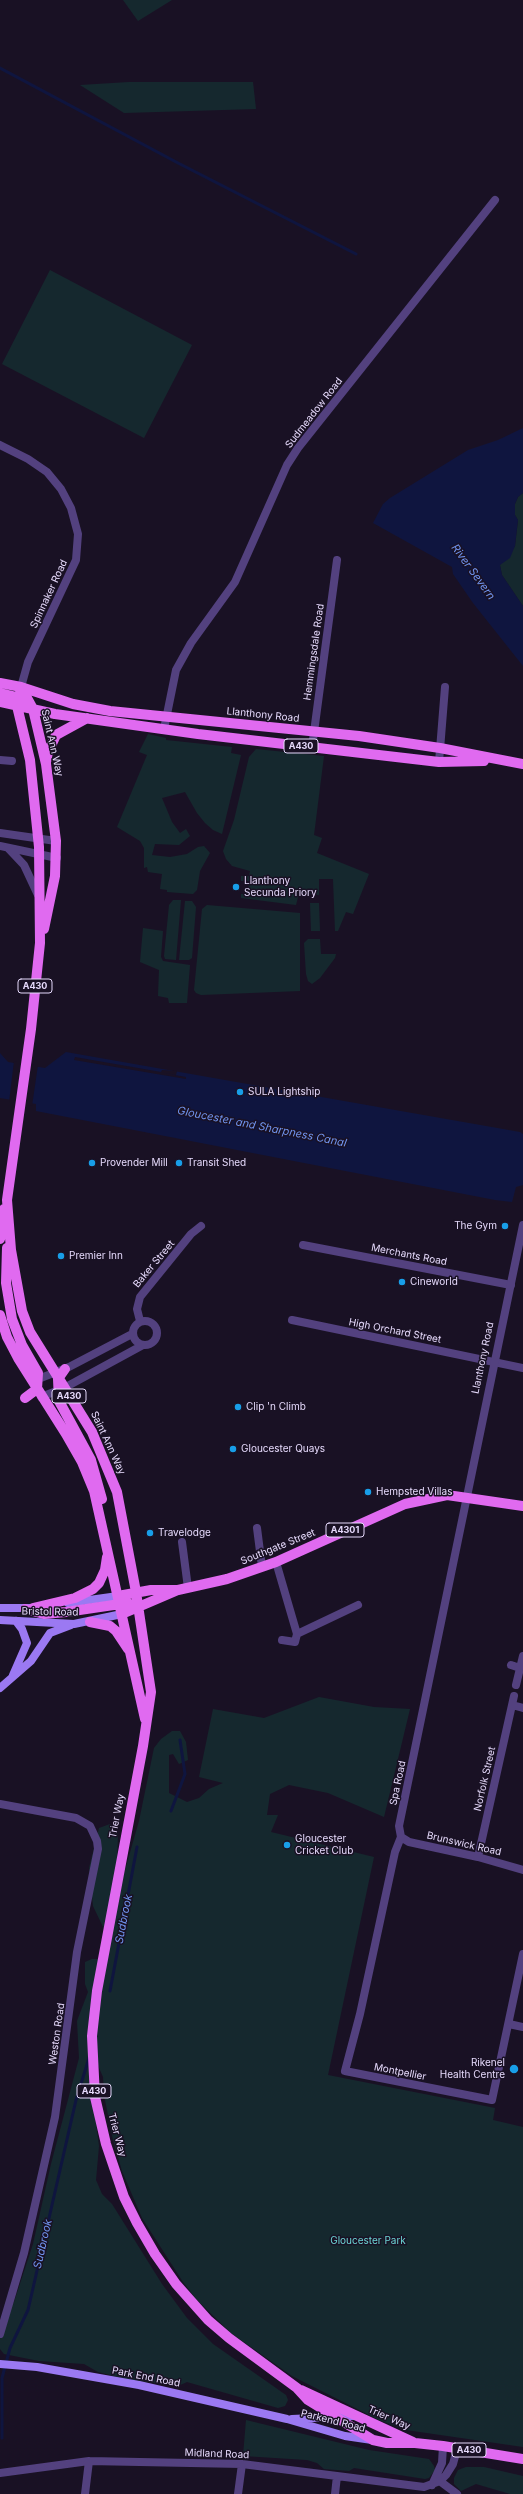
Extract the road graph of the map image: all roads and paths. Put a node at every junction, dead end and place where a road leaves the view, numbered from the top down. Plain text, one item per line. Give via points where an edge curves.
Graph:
1 (495, 200) dead end
2 (0, 445) edge
3 (337, 560) dead end
4 (0, 683) edge
5 (446, 687) dead end
6 (0, 693) edge
7 (21, 697) junction
8 (0, 702) edge
9 (33, 709) junction
10 (87, 718) junction
11 (166, 718) junction
12 (164, 729) junction
13 (314, 732) junction
14 (312, 747) junction
15 (440, 748) junction
16 (0, 760) edge
17 (12, 761) dead end
18 (504, 761) junction
19 (439, 762) junction
20 (46, 764) junction
21 (523, 764) edge
22 (0, 833) edge
23 (39, 839) junction
24 (56, 841) junction
25 (4, 847) edge
26 (40, 854) junction
27 (57, 858) junction
28 (40, 901) junction
29 (40, 943) junction
30 (8, 1200) junction
31 (9, 1218) junction
32 (523, 1225) edge
33 (202, 1226) dead end
34 (0, 1239) edge
35 (303, 1245) dead end
36 (511, 1285) junction
37 (0, 1315) edge
38 (292, 1320) dead end
39 (140, 1321) junction
40 (132, 1334) junction
41 (144, 1345) junction
42 (495, 1360) junction
43 (523, 1368) edge
44 (65, 1369) joint
45 (57, 1376) junction
46 (38, 1387) junction
47 (61, 1390) junction
48 (25, 1398) dead end
49 (467, 1497) junction
50 (523, 1506) edge
51 (257, 1528) dead end
52 (106, 1542) junction
53 (182, 1542) dead end
54 (276, 1562) junction
55 (262, 1567) junction
56 (183, 1589) junction
57 (136, 1592) junction
58 (120, 1605) junction
59 (358, 1605) dead end
60 (0, 1608) edge
61 (139, 1608) junction
62 (29, 1609) junction
63 (0, 1620) edge
64 (16, 1621) junction
65 (90, 1622) junction
66 (74, 1624) junction
67 (297, 1634) junction
68 (282, 1640) dead end
69 (132, 1656) junction
70 (523, 1656) edge
71 (511, 1665) dead end
72 (520, 1668) junction
73 (13, 1676) junction
74 (516, 1685) dead end
75 (0, 1688) edge
76 (514, 1696) dead end
77 (512, 1705) junction
78 (523, 1708) edge
79 (146, 1724) junction
80 (0, 1804) edge
81 (401, 1837) junction
82 (478, 1857) junction
83 (523, 1870) edge
84 (523, 1954) edge
85 (509, 2024) junction
86 (523, 2027) edge
87 (345, 2071) joint
88 (0, 2334) edge
89 (0, 2364) edge
90 (297, 2388) junction
91 (334, 2416) junction
92 (354, 2416) junction
93 (287, 2419) junction
94 (373, 2440) junction
95 (415, 2443) junction
96 (443, 2446) junction
97 (457, 2448) junction
98 (523, 2459) edge
99 (88, 2462) junction
100 (242, 2464) junction
101 (0, 2473) edge
102 (337, 2476) junction
103 (436, 2482) junction
104 (85, 2494) edge
105 (238, 2494) edge
106 (335, 2494) edge
107 (457, 2494) edge

1 - 11 street, Sudmeadow Road via 287,465 235,582 191,643 176,670
2 - 7 street, Spinnaker Road via 47,472 61,489 71,508 78,534 76,560 28,662
3 - 13 street, Hemmingsdale Road
4 - 7 main road
5 - 15 street
6 - 7 main road
7 - 8 main road, A430
7 - 9 main road, A430
7 - 11 main road, Llanthony Road
7 - 23 main road, Saint Ann Way / A430
9 - 10 main road, A430
9 - 20 main road, Saint Ann Way
10 - 12 main road, Llanthony Road / A430
10 - 20 main road via 56,735 48,752
11 - 12 street, Sudmeadow Road
11 - 13 main road, Llanthony Road
12 - 14 main road, Llanthony Road / A430
13 - 14 street, Hemmingsdale Road
13 - 15 main road, Llanthony Road
14 - 19 main road, Llanthony Road / A430
15 - 18 main road, Llanthony Road
15 - 19 street
16 - 17 street
18 - 19 main road, Llanthony Road / A430
18 - 21 main road, Llanthony Road / A430
20 - 24 main road, Saint Ann Way
22 - 23 street
23 - 24 street
23 - 26 main road, Saint Ann Way / A430
24 - 27 main road, Saint Ann Way
25 - 26 street
25 - 28 street via 29,873
26 - 27 street
26 - 28 main road, Saint Ann Way / A430
27 - 29 main road, Saint Ann Way via 53,892
28 - 29 main road, Saint Ann Way / A430
29 - 30 main road, Saint Ann Way / A430
30 - 31 main road, Saint Ann Way / A430
30 - 34 main road, Saint Ann Way / A430
31 - 45 main road, Saint Ann Way / A430 via 11,1250 22,1311 30,1332
31 - 46 main road via 6,1261 8,1300 17,1334 35,1364
32 - 36 street, Llanthony Road
33 - 39 street, Baker Street via 196,1228 140,1297 137,1309
35 - 36 street, Merchants Road
36 - 42 street, Llanthony Road
37 - 46 main road, A430 via 7,1337
38 - 42 street, High Orchard Street
39 - 40 street
39 - 41 street via 151,1322 156,1329 154,1341
40 - 41 street via 136,1341
40 - 44 street
41 - 47 street
42 - 43 street, High Orchard Street
42 - 49 street, Llanthony Road
44 - 45 main road
45 - 46 street
45 - 47 main road, Saint Ann Way / A430
46 - 47 street
46 - 48 main road
46 - 52 main road, A430 via 82,1462 94,1491
47 - 52 main road via 59,1401 91,1460 103,1504
47 - 57 main road, Saint Ann Way / A430 via 92,1432 111,1474 123,1518
49 - 50 main road, Southgate Street / A4301
49 - 54 main road, Southgate Street / A4301 via 447,1495 405,1504
49 - 81 street, Spa Road via 399,1826
51 - 55 street
52 - 58 main road, A430
52 - 62 main road via 105,1570 93,1589 75,1598
53 - 56 street
54 - 55 main road, Southgate Street / A4301
54 - 67 street
55 - 56 main road, Southgate Street / A4301 via 227,1579
56 - 57 main road, Southgate Street / A4301
56 - 61 main road, Southgate Street / A4301
57 - 58 main road, Southgate Street / A4301
57 - 61 main road, Trier Way / A430
58 - 61 main road, Southgate Street / A4301
58 - 62 main road via 44,1614
58 - 65 main road, Bristol Road
58 - 69 main road, Trier Way / A430
59 - 67 street
60 - 62 main road, Bristol Road
61 - 79 main road, Trier Way / A430 via 150,1684
63 - 64 main road, Bristol Road
64 - 66 main road, Bristol Road
64 - 73 main road via 27,1643
65 - 66 main road, Bristol Road
65 - 69 main road via 110,1626
66 - 73 main road via 50,1633 31,1661
67 - 68 street via 295,1642
69 - 79 main road, Trier Way / A430
70 - 72 street
71 - 72 street
72 - 74 street
73 - 75 main road
76 - 77 street, Norfolk Street
77 - 78 street
77 - 82 street, Norfolk Street
79 - 90 main road, Trier Way / A430 via 97,1990 92,2036 92,2067 99,2117 124,2197 155,2254 176,2284 228,2338
80 - 88 street, Weston Road via 76,1818 90,1826 98,1849 77,1952 55,2117 24,2253
81 - 82 street, Brunswick Road via 409,1842
81 - 87 street, Spa Road via 395,1852
82 - 83 street, Brunswick Road
84 - 85 street, Montpellier
85 - 86 street
85 - 87 street, Montpellier via 492,2100
89 - 93 main road, Park End Road via 37,2367 139,2385
90 - 91 main road, Trier Way / A430 via 308,2400
90 - 92 main road, Trier Way / A430
91 - 92 main road, Trier Way
91 - 93 main road, Parkend Road
91 - 94 main road, Trier Way / A430
92 - 95 main road, Trier Way / A430
93 - 94 main road, Parkend Road via 345,2436
94 - 95 main road, Trier Way / A430 via 400,2444
95 - 96 main road, Trier Way / A430
96 - 97 main road, Trier Way / A430
96 - 103 street via 442,2463
97 - 98 main road, Trier Way / A430
97 - 103 street via 451,2468
99 - 100 street, Midland Road
99 - 101 street, Midland Road
99 - 104 street
100 - 102 street, Midland Road
100 - 105 street
102 - 103 street, Midland Road via 424,2487
102 - 106 street
103 - 107 street

